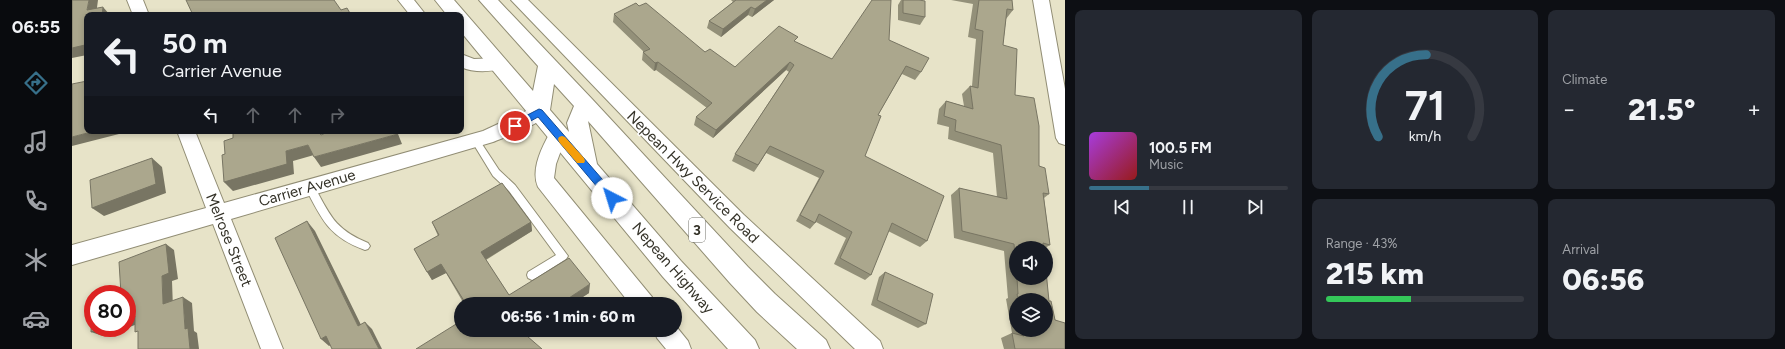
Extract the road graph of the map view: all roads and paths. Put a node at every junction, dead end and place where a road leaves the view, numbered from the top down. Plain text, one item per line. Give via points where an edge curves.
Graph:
1 (135, 0) edge
2 (406, 0) edge
3 (444, 0) edge
4 (488, 0) edge
5 (519, 0) edge
6 (1041, 0) edge
7 (140, 12) edge
8 (416, 12) edge
9 (454, 12) edge
10 (464, 24) edge
11 (464, 61) edge
12 (498, 64) junction
13 (548, 66) junction
14 (1059, 72) edge
15 (609, 91) junction
16 (585, 104) junction
17 (539, 112) junction
18 (187, 134) edge
19 (558, 134) junction
20 (1065, 138) edge
21 (475, 140) junction
22 (586, 168) junction
23 (310, 187) junction
24 (218, 214) junction
25 (365, 246) dead end
26 (72, 255) edge
27 (532, 275) dead end
28 (638, 297) edge
29 (671, 337) edge
30 (272, 349) edge
31 (680, 349) edge
32 (746, 349) edge
33 (816, 349) edge
34 (872, 349) edge

1 - 7 street
2 - 8 street
3 - 9 highway
4 - 13 highway, 3
5 - 15 street, Nepean Hwy Service Road
6 - 14 street
10 - 12 highway, Nepean Highway
11 - 12 street via 472,65
12 - 17 highway, Nepean Highway
13 - 16 highway, 3
13 - 17 highway
14 - 20 street
15 - 16 street
15 - 34 street, Nepean Hwy Service Road via 739,223
16 - 22 highway via 577,123
16 - 33 highway, 3 via 739,275
17 - 19 highway, Nepean Highway
17 - 21 street, Carrier Avenue via 506,129
18 - 24 street, Melrose Street
19 - 22 highway, Nepean Highway
19 - 28 street via 546,167 545,181
21 - 23 street, Carrier Avenue
21 - 27 lane via 496,173 512,188 563,256
22 - 32 highway, Nepean Highway via 672,269
23 - 24 street, Carrier Avenue
23 - 25 lane via 329,224 340,234
24 - 26 street, Carrier Avenue
24 - 30 street, Melrose Street
29 - 31 street

